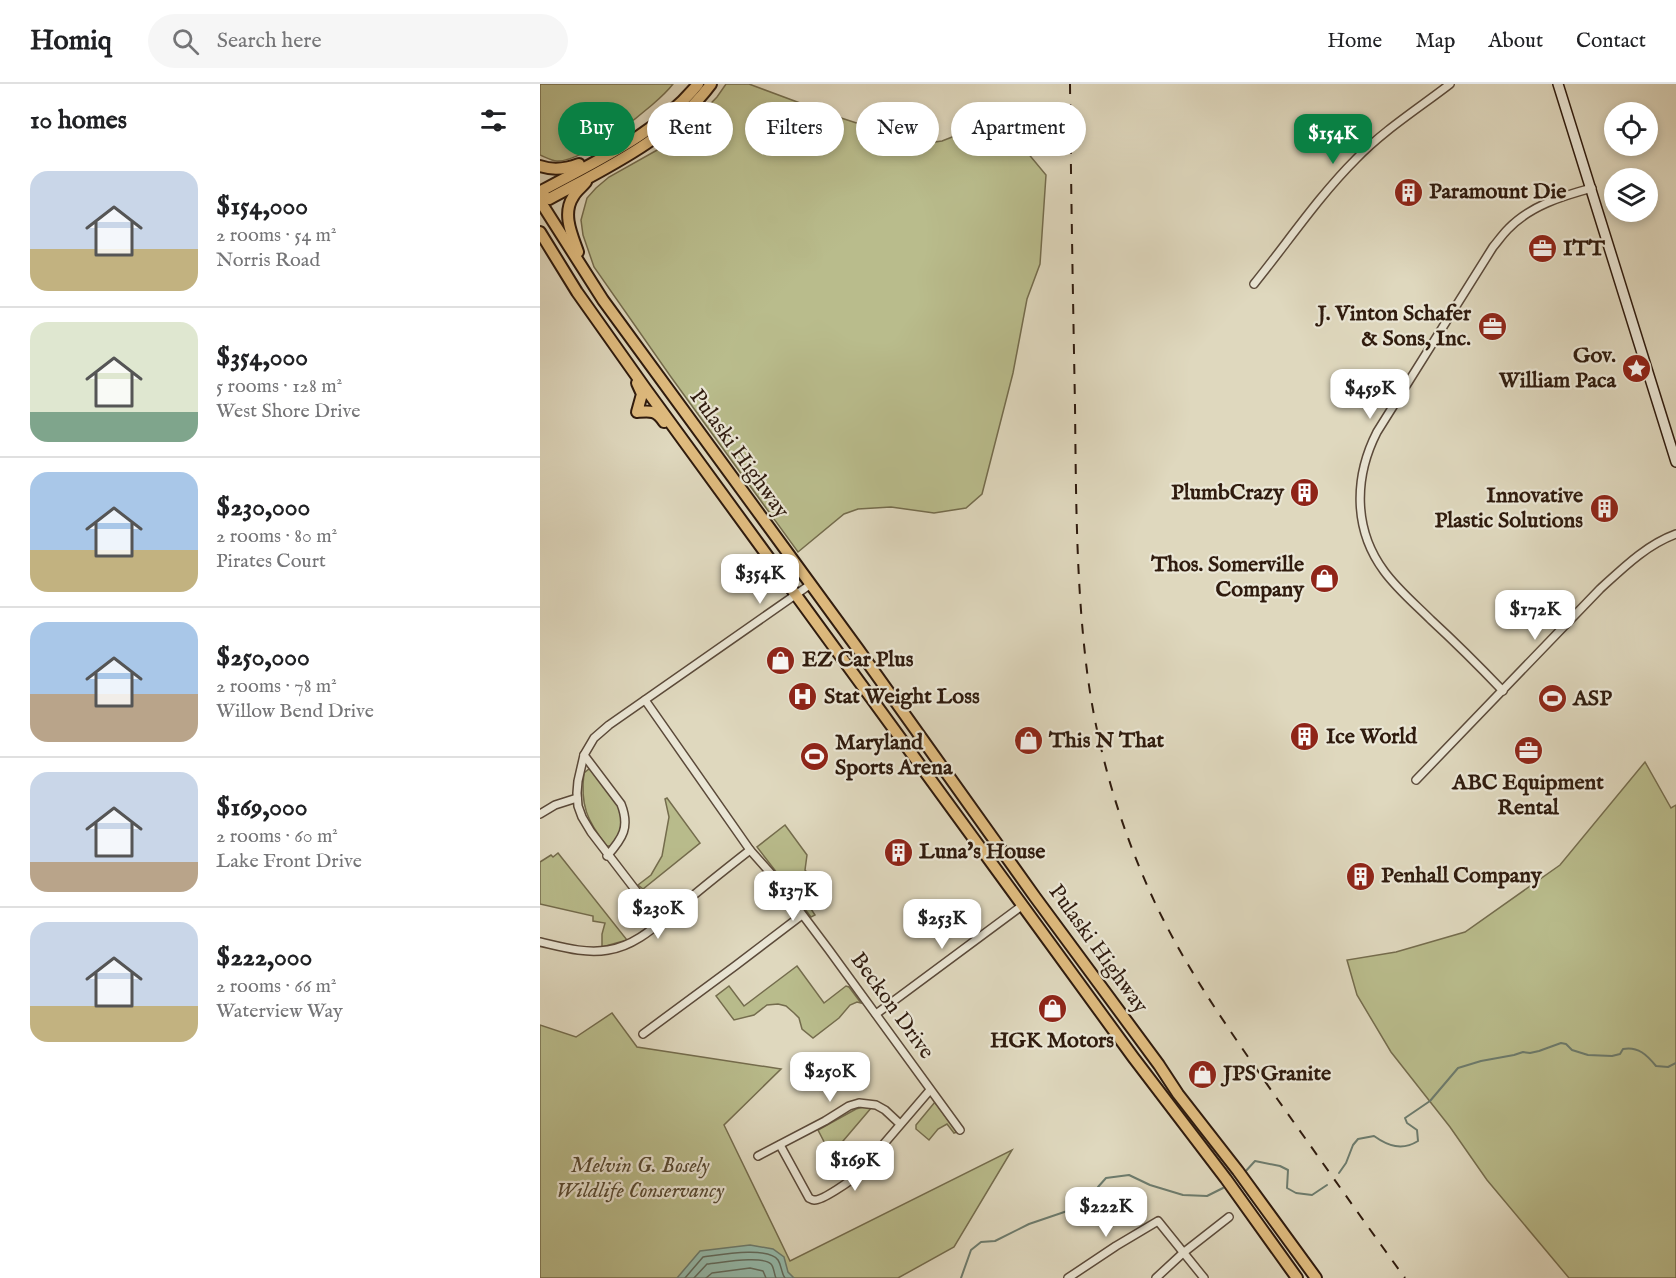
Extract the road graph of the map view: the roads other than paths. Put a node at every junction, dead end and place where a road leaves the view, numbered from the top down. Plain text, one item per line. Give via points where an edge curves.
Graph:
1 (698, 84) edge
2 (711, 84) edge
3 (1450, 84) edge
4 (1558, 84) edge
5 (635, 138) edge
6 (599, 156) edge
7 (604, 156) edge
8 (540, 166) edge
9 (591, 176) junction
10 (1592, 189) junction
11 (541, 198) edge
12 (540, 232) edge
13 (584, 270) junction
14 (1254, 284) dead end
15 (605, 332) junction
16 (688, 447) junction
17 (1676, 462) edge
18 (1676, 534) edge
19 (811, 584) junction
20 (797, 594) junction
21 (1503, 691) junction
22 (645, 700) junction
23 (584, 755) junction
24 (1416, 780) dead end
25 (577, 798) junction
26 (540, 814) edge
27 (750, 850) junction
28 (607, 856) junction
29 (1023, 905) junction
30 (802, 915) junction
31 (660, 922) junction
32 (540, 942) edge
33 (876, 1014) junction
34 (643, 1034) dead end
35 (930, 1090) junction
36 (900, 1124) junction
37 (960, 1130) dead end
38 (780, 1145) junction
39 (758, 1156) dead end
40 (1229, 1217) dead end
41 (1184, 1253) junction
42 (1293, 1275) edge
43 (1068, 1278) edge
44 (1156, 1278) edge
45 (1204, 1278) edge
46 (1316, 1278) edge

1 - 5 highway via 669,113
2 - 9 highway via 662,133
3 - 14 street via 1356,159 1315,204
4 - 10 main road
6 - 8 highway via 568,168
7 - 11 highway via 543,190
9 - 11 highway via 549,199
9 - 13 highway via 573,196 569,210 570,229
10 - 17 main road
10 - 21 street via 1536,208 1508,229 1493,247 1377,432 1362,473 1362,523 1380,565
11 - 13 highway, Pulaski Highway
12 - 15 highway, Pulaski Highway
13 - 19 highway, Pulaski Highway
15 - 16 highway, Pulaski Highway
15 - 16 highway via 640,388 637,412 659,415 681,444
16 - 20 highway, Pulaski Highway
18 - 21 street via 1663,539 1600,589
19 - 20 street
19 - 46 highway, Pulaski Highway via 1178,1094
20 - 22 street
20 - 29 highway, Pulaski Highway
21 - 24 street
22 - 23 street via 594,738
22 - 27 street, Beckon Drive
23 - 25 street
23 - 28 street via 624,813 623,835
25 - 26 street
25 - 28 street via 586,825
27 - 30 street, Beckon Drive
27 - 31 street
28 - 31 street
29 - 33 street
29 - 42 highway, Pulaski Highway
30 - 33 street, Beckon Drive
30 - 34 street
31 - 32 street via 632,943 611,950 582,950
33 - 35 street, Beckon Drive
35 - 36 street
35 - 37 street, Beckon Drive
36 - 38 street via 876,1105 859,1103
36 - 38 street via 853,1179 815,1200 809,1198
38 - 39 street
40 - 41 street
41 - 43 street via 1158,1221
41 - 44 street
41 - 45 street

